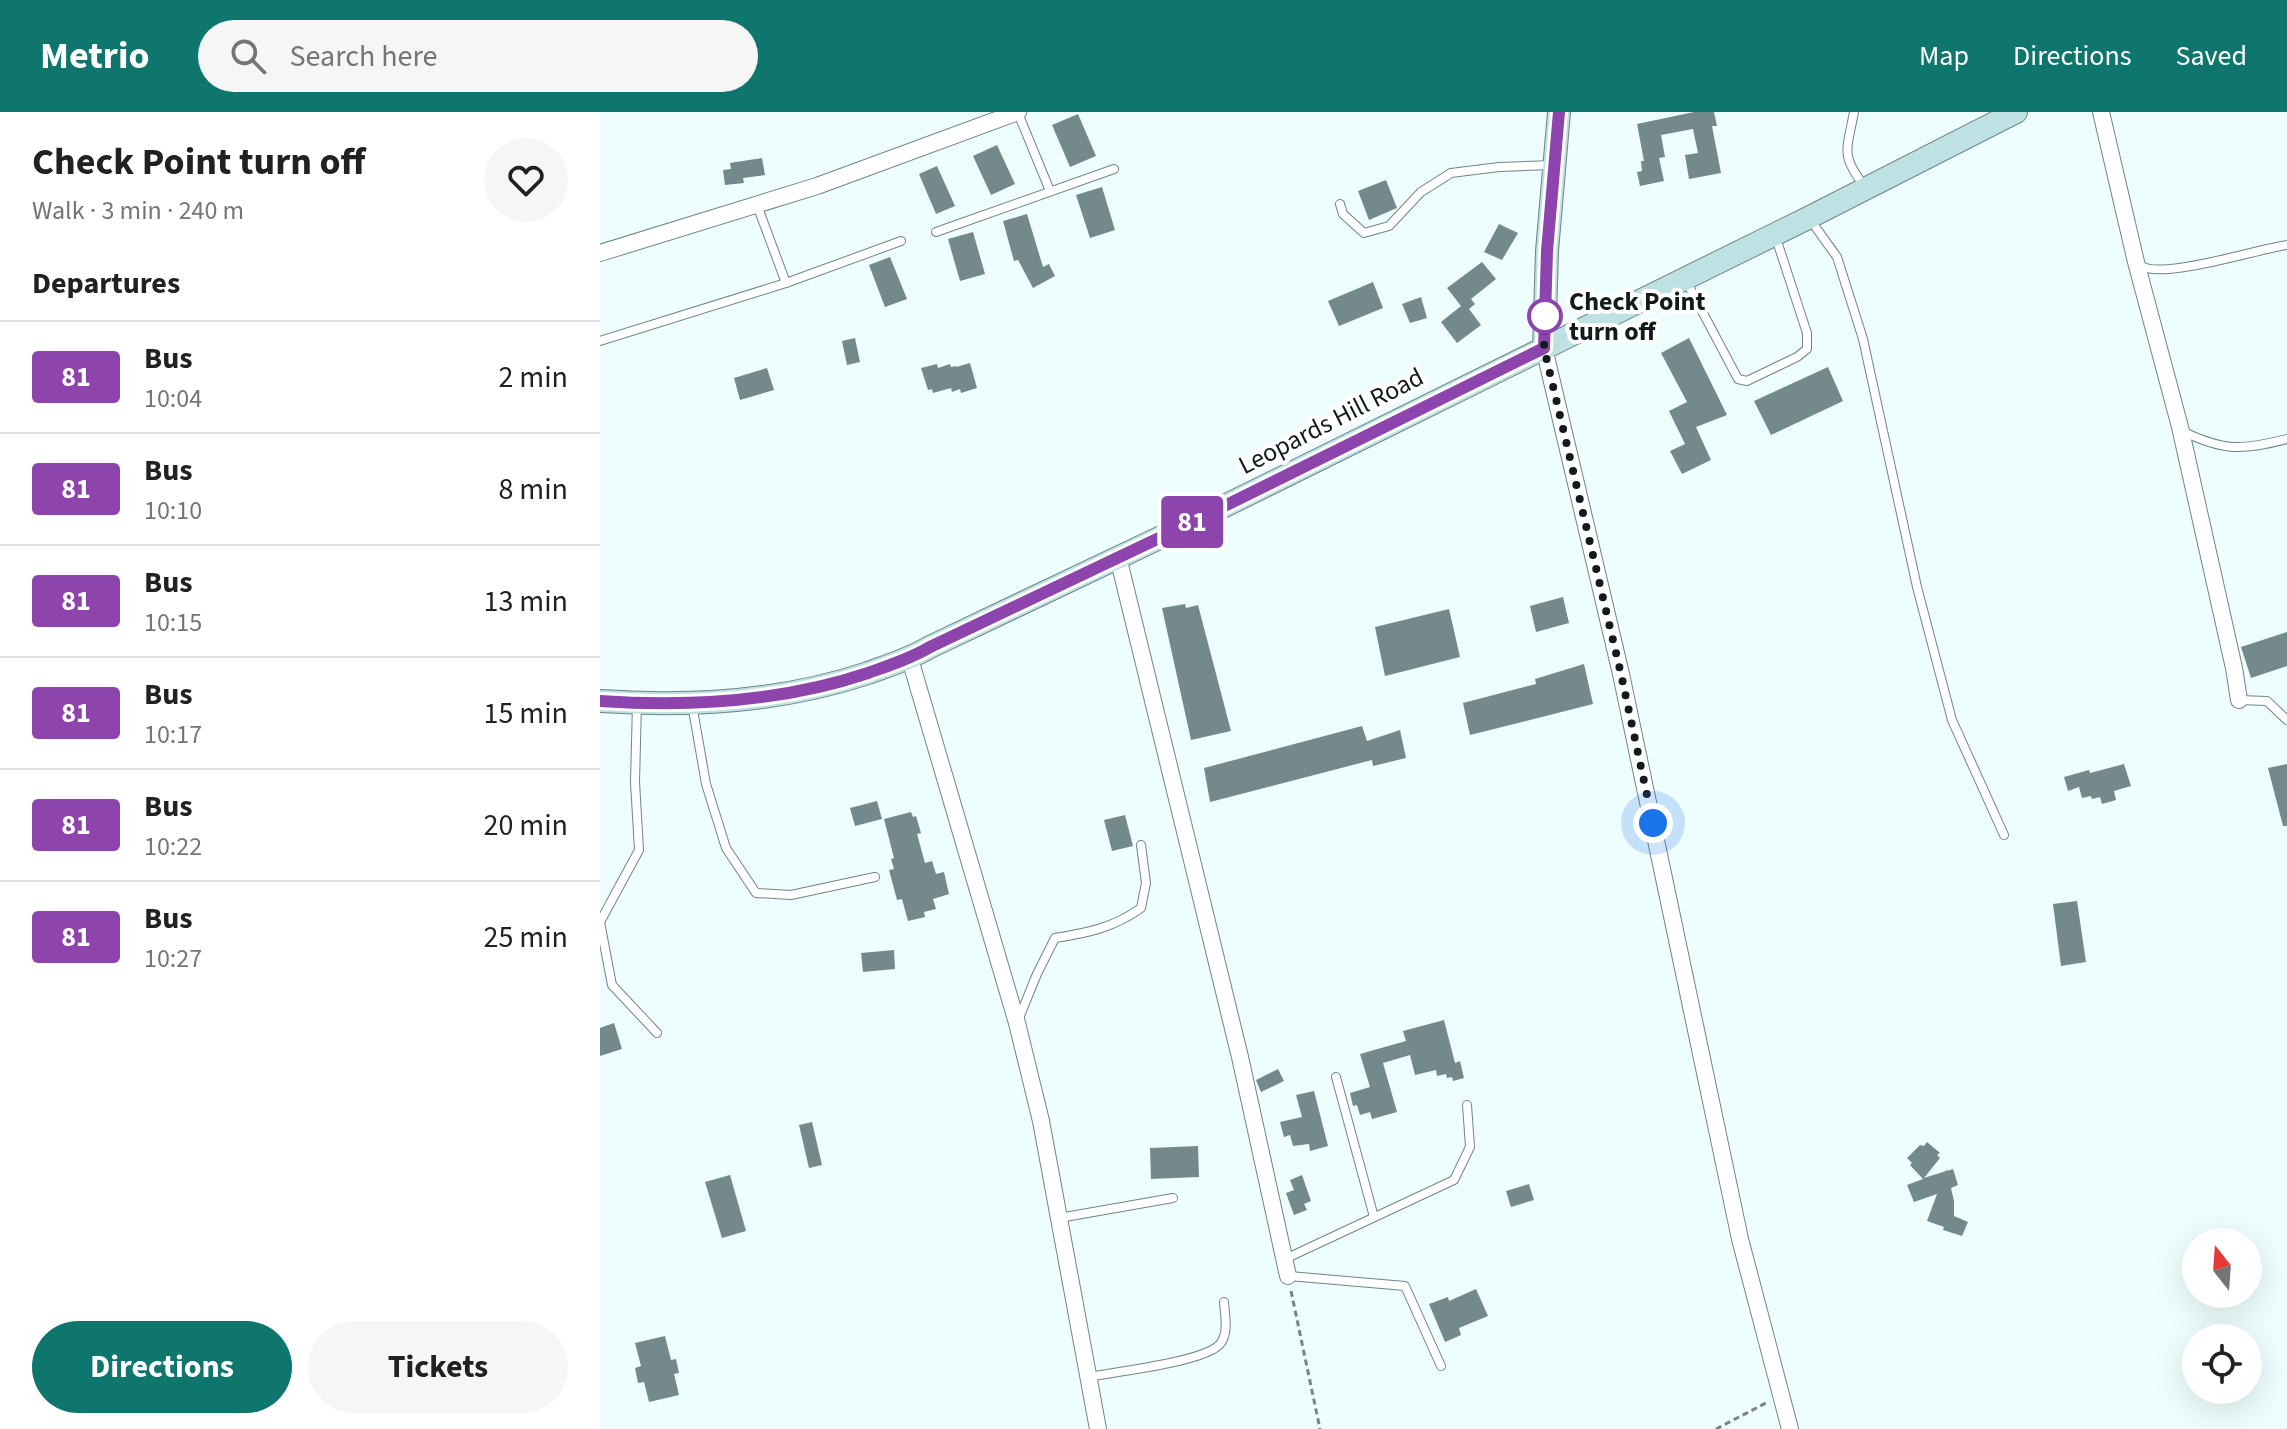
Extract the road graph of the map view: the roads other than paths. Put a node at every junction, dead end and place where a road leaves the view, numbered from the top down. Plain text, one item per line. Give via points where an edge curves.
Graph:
1 (1018, 112) edge
2 (1559, 112) edge
3 (1854, 112) edge
4 (2016, 112) edge
5 (2101, 112) edge
6 (1553, 164) junction
7 (1114, 169) dead end
8 (1866, 188) junction
9 (1050, 191) junction
10 (757, 204) junction
11 (1340, 204) dead end
12 (1808, 218) junction
13 (936, 232) dead end
14 (1774, 234) junction
15 (901, 241) dead end
16 (2287, 245) edge
17 (600, 253) edge
18 (2136, 262) junction
19 (1685, 278) junction
20 (786, 283) junction
21 (600, 341) edge
22 (1544, 348) junction
23 (2180, 427) junction
24 (2287, 439) edge
25 (1118, 557) junction
26 (910, 659) junction
27 (2239, 700) joint
28 (600, 701) edge
29 (692, 703) junction
30 (637, 704) junction
31 (2287, 720) edge
32 (2004, 835) dead end
33 (1141, 845) dead end
34 (875, 877) dead end
35 (1017, 1023) junction
36 (657, 1033) dead end
37 (1336, 1077) dead end
38 (1467, 1105) dead end
39 (1173, 1198) dead end
40 (1374, 1217) junction
41 (1058, 1218) junction
42 (1286, 1267) junction
43 (1224, 1302) dead end
44 (1441, 1366) dead end
45 (1087, 1377) junction
46 (1098, 1429) edge
47 (1790, 1429) edge

1 - 9 lane
1 - 10 street
2 - 6 main road
3 - 8 lane via 1847,150 1850,168
4 - 8 main road, Leopards Hill Road
5 - 18 street
6 - 11 lane via 1451,173 1421,192 1389,226 1364,233 1343,214
6 - 22 main road
7 - 9 lane
8 - 12 main road, Leopards Hill Road
9 - 13 lane
10 - 17 street
10 - 20 lane
12 - 14 main road, Leopards Hill Road
12 - 32 lane via 1837,257 1863,339 1952,720
14 - 19 main road, Leopards Hill Road
14 - 19 lane via 1807,333 1807,349 1797,357 1747,381 1738,379
15 - 20 lane
16 - 18 lane via 2173,269 2145,269
18 - 23 street
19 - 22 main road, Leopards Hill Road
20 - 21 lane
22 - 25 main road, Leopards Hill Road
22 - 47 street via 1621,674 1740,1239
23 - 24 lane via 2231,448
23 - 27 street
25 - 26 main road, Leopards Hill Road
25 - 42 street
26 - 29 main road, Leopards Hill Road via 837,683 761,698
26 - 35 street
27 - 31 lane via 2267,701
28 - 30 main road, Leopards Hill Road
29 - 30 main road, Leopards Hill Road
29 - 34 lane via 706,784 726,848 756,893 791,895
30 - 36 lane via 639,850 600,922 612,985
33 - 35 lane via 1146,883 1141,908 1121,922 1055,938
35 - 41 street
37 - 40 lane
38 - 40 lane via 1470,1147 1454,1180
39 - 41 lane
40 - 42 lane
41 - 45 street
42 - 44 lane via 1405,1286
43 - 45 lane via 1226,1331 1219,1345 1197,1357
45 - 46 street

